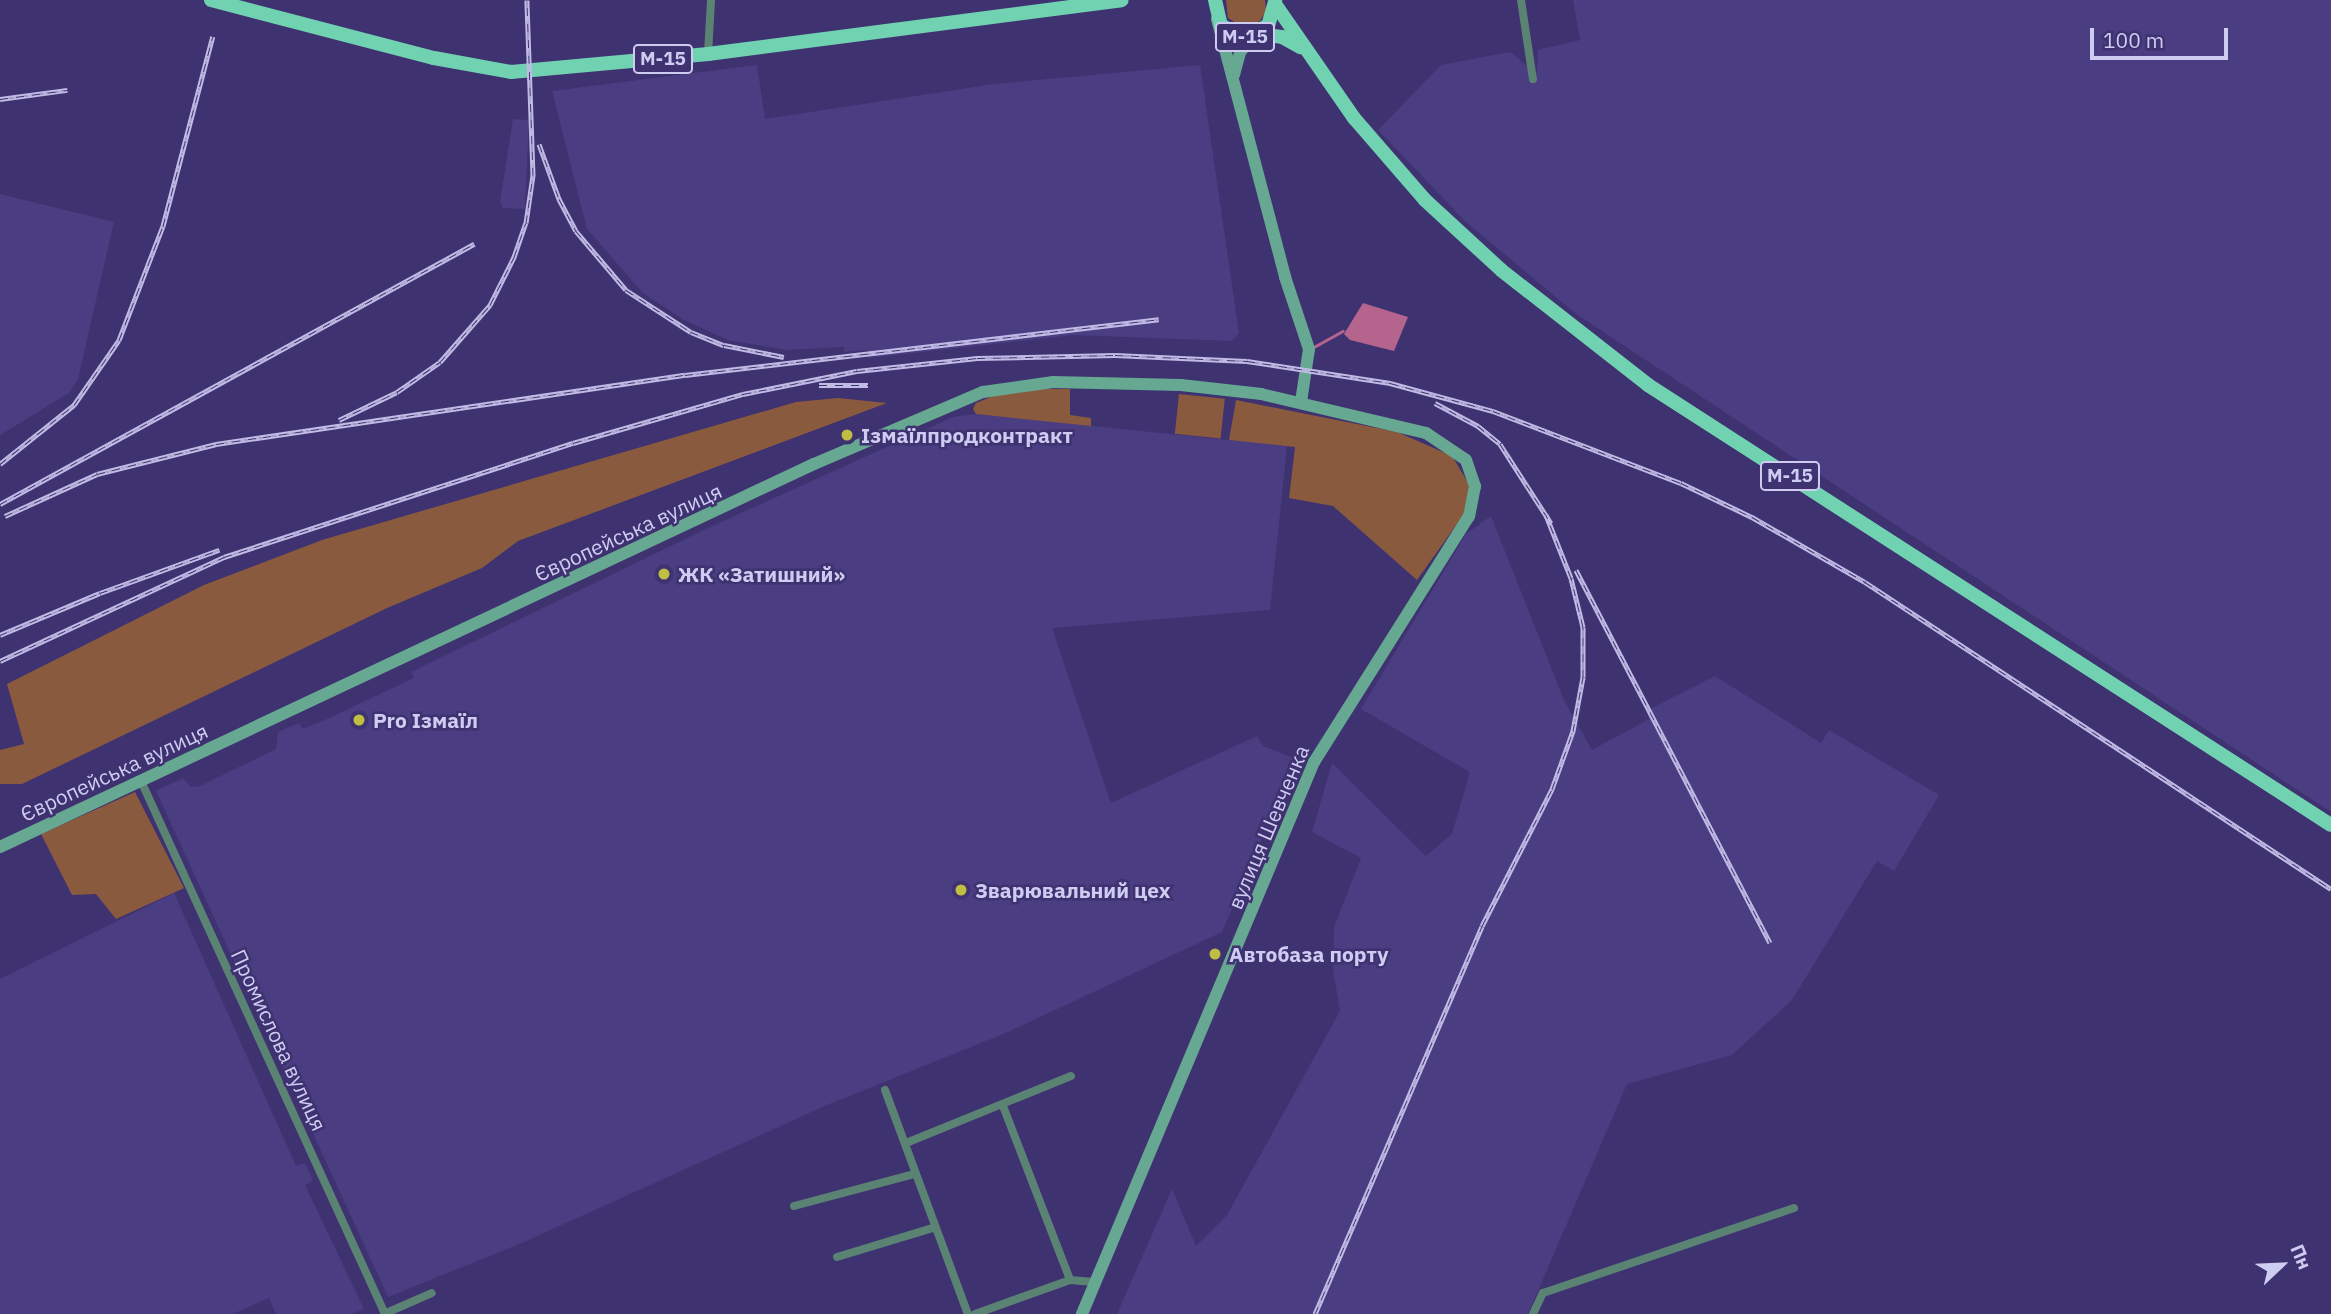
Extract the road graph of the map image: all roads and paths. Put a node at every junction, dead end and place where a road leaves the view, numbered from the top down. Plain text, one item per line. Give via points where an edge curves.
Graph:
1 (211, 0) edge
2 (711, 0) edge
3 (1121, 0) edge
4 (1201, 0) edge
5 (1521, 0) edge
6 (1275, 2) edge
7 (1216, 11) edge
8 (1257, 34) junction
9 (708, 54) junction
10 (1308, 55) junction
11 (1533, 79) dead end
12 (1234, 85) junction
13 (1301, 402) junction
14 (141, 781) junction
15 (2331, 825) edge
16 (0, 847) edge
17 (1071, 1076) dead end
18 (885, 1090) dead end
19 (1003, 1106) junction
20 (906, 1143) junction
21 (914, 1174) junction
22 (794, 1206) dead end
23 (1794, 1208) dead end
24 (936, 1227) junction
25 (837, 1258) dead end
26 (1070, 1280) junction
27 (1094, 1282) junction
28 (432, 1293) dead end
29 (384, 1314) edge
30 (968, 1314) edge
31 (975, 1314) edge
32 (1082, 1314) edge
33 (1533, 1314) edge

1 - 9 highway, М-15 via 486,71 568,70
2 - 9 street
3 - 9 highway, М-15
4 - 7 highway, М-15
5 - 11 street
6 - 8 highway, М-15 via 1271,22
6 - 10 highway, М-15
7 - 8 highway, М-15 via 1230,33
7 - 12 main road
8 - 10 highway, М-15 via 1290,40
8 - 12 main road via 1235,63
10 - 15 highway, М-15 via 1354,118 1425,200 1501,270 1648,385
12 - 13 main road via 1309,349
13 - 14 main road, Європейська вулиця via 1181,385 1074,381 983,392 814,464
13 - 27 main road, вулиця Шевченка via 1396,424 1448,443 1472,473 1475,499 1444,558 1314,762
14 - 16 main road, Європейська вулиця
14 - 29 street, Промислова вулиця
17 - 19 street
18 - 20 street
19 - 20 street
19 - 26 street
20 - 21 street
21 - 22 street
21 - 24 street
23 - 33 street via 1543,1293
24 - 25 street
24 - 30 street
26 - 27 street
26 - 31 street
27 - 32 main road, вулиця Шевченка
28 - 29 street

